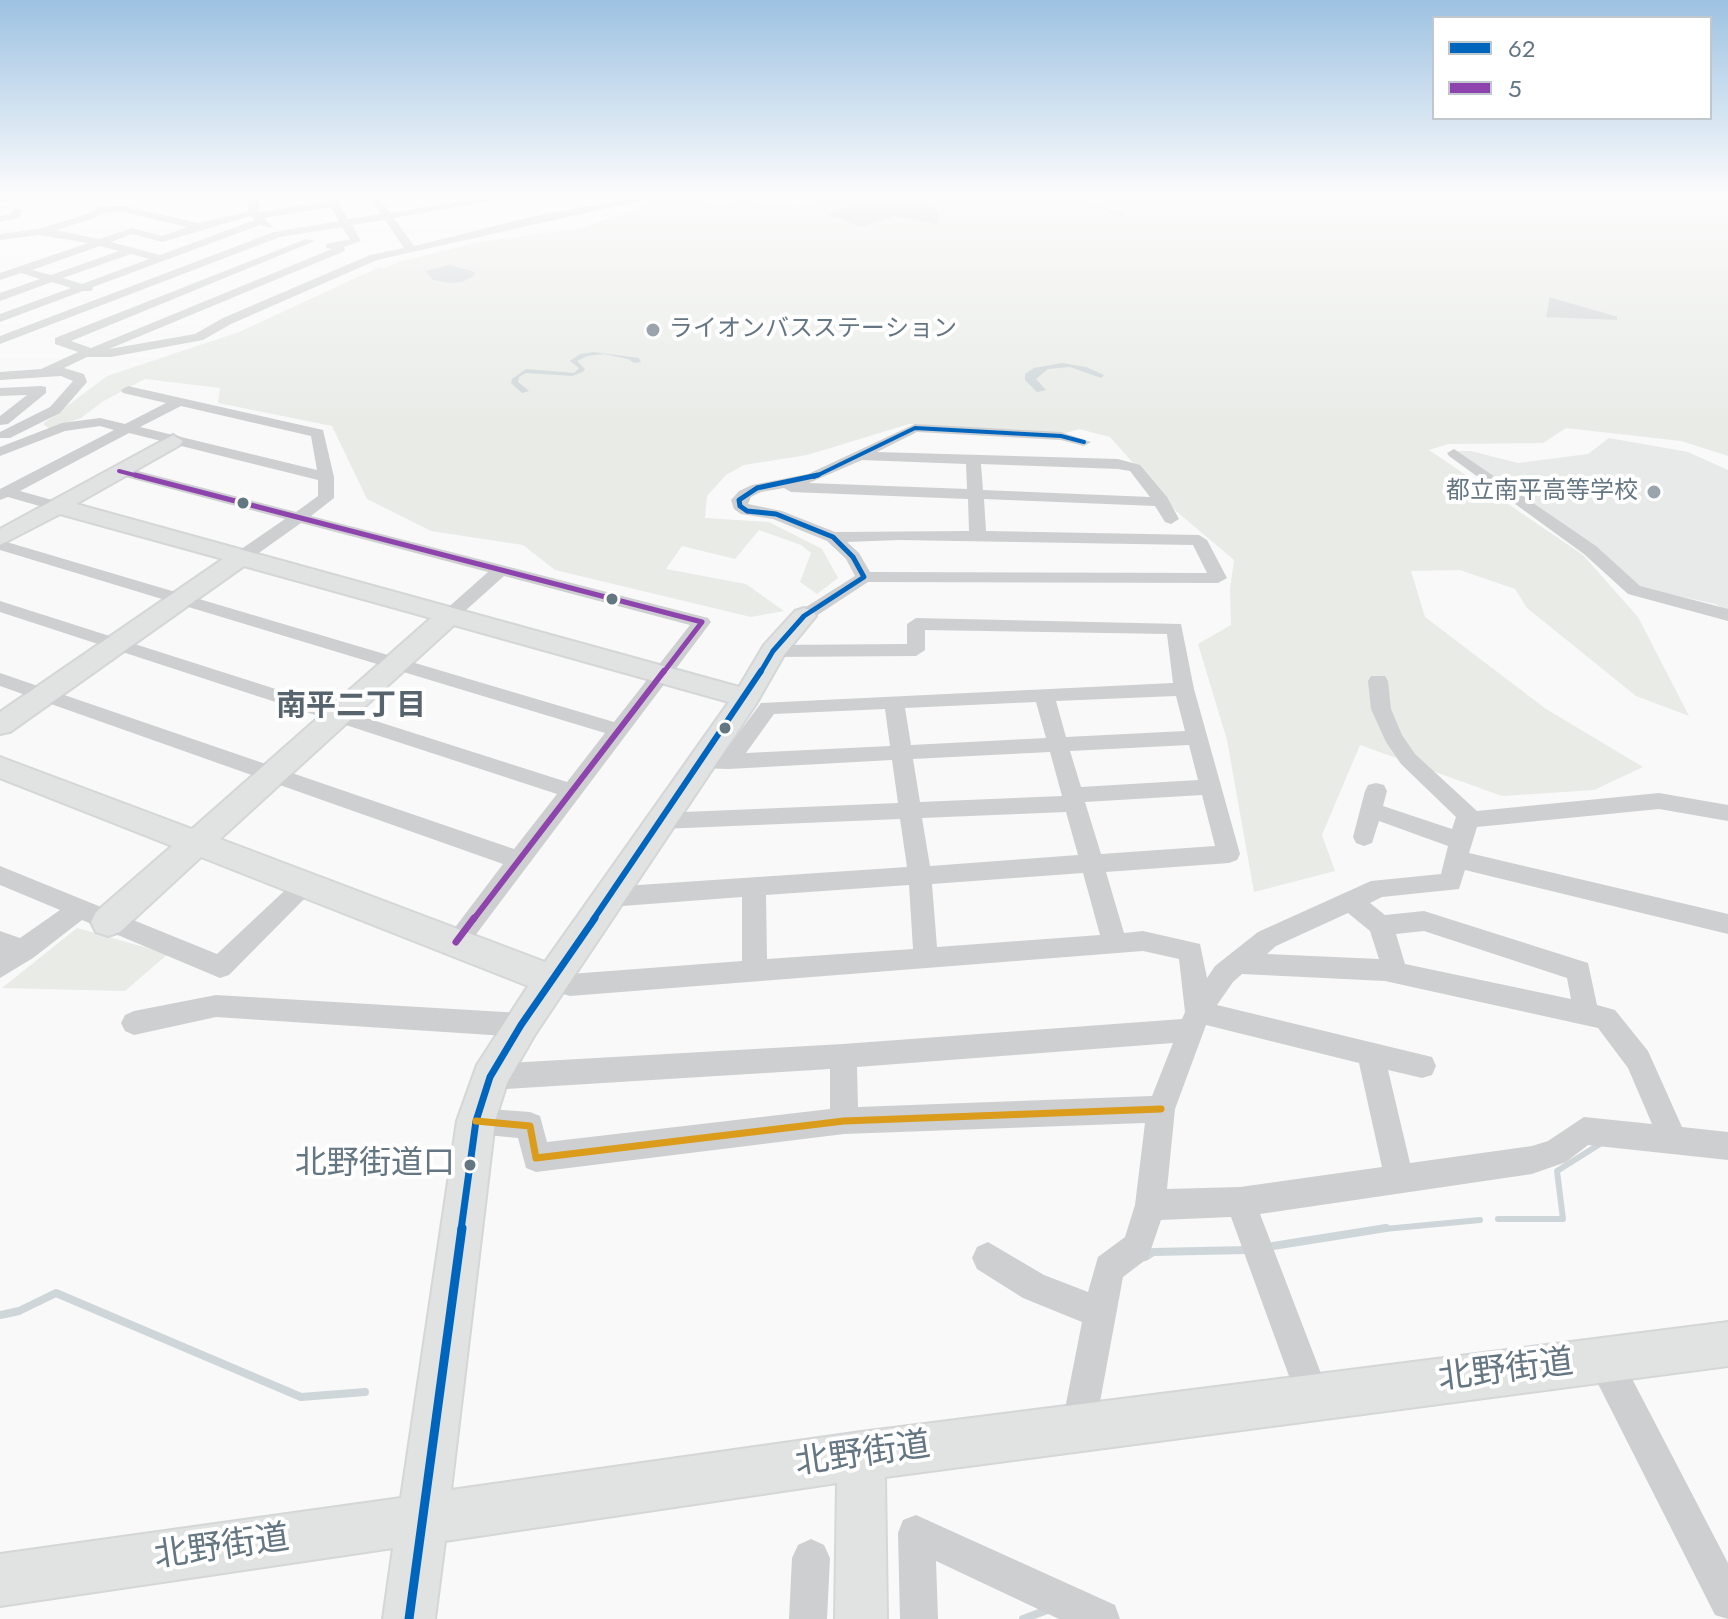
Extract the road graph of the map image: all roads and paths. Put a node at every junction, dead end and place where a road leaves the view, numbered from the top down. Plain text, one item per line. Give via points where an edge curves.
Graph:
1 (27, 272) edge
2 (69, 272) edge
3 (125, 272) edge
4 (181, 272) edge
5 (209, 272) edge
6 (236, 272) edge
7 (282, 272) edge
8 (345, 272) edge
9 (225, 276) junction
10 (51, 278) junction
11 (255, 284) junction
12 (84, 288) junction
13 (289, 293) junction
14 (116, 296) junction
15 (0, 297) edge
16 (149, 306) junction
17 (181, 315) junction
18 (0, 320) edge
19 (220, 325) junction
20 (26, 330) junction
21 (0, 340) edge
22 (59, 341) junction
23 (91, 352) junction
24 (0, 362) edge
25 (39, 373) junction
26 (0, 376) edge
27 (128, 390) dead end
28 (0, 392) edge
29 (178, 402) junction
30 (2, 421) edge
31 (28, 425) junction
32 (126, 428) junction
33 (0, 437) edge
34 (173, 441) junction
35 (1084, 442) dead end
36 (0, 452) edge
37 (1454, 453) dead end
38 (860, 456) junction
39 (973, 459) junction
40 (119, 471) junction
41 (326, 477) junction
42 (773, 485) junction
43 (3, 494) edge
44 (976, 497) junction
45 (1162, 502) junction
46 (57, 506) junction
47 (298, 517) junction
48 (1171, 519) dead end
49 (978, 536) junction
50 (833, 537) junction
51 (0, 538) edge
52 (0, 545) edge
53 (240, 558) junction
54 (500, 570) junction
55 (864, 577) junction
56 (181, 599) junction
57 (0, 606) edge
58 (1728, 615) edge
59 (449, 616) junction
60 (804, 616) joint
61 (115, 645) junction
62 (773, 651) junction
63 (395, 664) junction
64 (661, 675) junction
65 (0, 679) edge
66 (1378, 681) dead end
67 (1184, 689) junction
68 (44, 694) junction
69 (1044, 695) junction
70 (746, 698) junction
71 (894, 702) junction
72 (337, 716) junction
73 (0, 725) edge
74 (619, 730) junction
75 (1198, 737) junction
76 (1058, 746) junction
77 (902, 753) junction
78 (715, 762) junction
79 (0, 767) edge
80 (272, 774) junction
81 (1211, 787) junction
82 (572, 791) junction
83 (1073, 800) junction
84 (910, 810) junction
85 (1728, 813) edge
86 (1473, 820) junction
87 (661, 821) junction
88 (1364, 837) dead end
89 (196, 843) junction
90 (1458, 850) junction
91 (519, 860) junction
92 (1091, 864) junction
93 (0, 875) edge
94 (920, 876) junction
95 (306, 885) junction
96 (754, 888) junction
97 (609, 897) junction
98 (1351, 901) junction
99 (78, 910) junction
100 (108, 922) junction
101 (1728, 924) edge
102 (1381, 926) junction
103 (0, 941) edge
104 (456, 942) junction
105 (1115, 944) junction
106 (24, 951) junction
107 (926, 960) junction
108 (1237, 963) junction
109 (0, 967) edge
110 (755, 971) junction
111 (1395, 972) junction
112 (552, 980) junction
113 (1586, 1014) junction
114 (1194, 1021) junction
115 (134, 1023) dead end
116 (521, 1025) junction
117 (1370, 1052) junction
118 (843, 1056) junction
119 (1422, 1066) dead end
120 (490, 1077) junction
121 (1161, 1109) junction
122 (476, 1121) junction
123 (844, 1121) junction
124 (1673, 1139) junction
125 (1728, 1146) edge
126 (1399, 1179) junction
127 (1240, 1202) junction
128 (1150, 1205) junction
129 (988, 1258) dead end
130 (1100, 1313) junction
131 (1728, 1344) edge
132 (1604, 1360) junction
133 (1313, 1397) junction
134 (1078, 1429) junction
135 (861, 1456) junction
136 (424, 1519) junction
137 (811, 1558) dead end
138 (0, 1580) edge
139 (1728, 1602) edge
140 (409, 1619) edge
141 (808, 1619) edge
142 (861, 1619) edge
143 (919, 1619) edge
144 (1101, 1619) edge

1 - 10 street
2 - 10 street
3 - 12 street
4 - 14 street
5 - 9 street
6 - 9 street
7 - 11 street
8 - 13 street
9 - 11 street
9 - 16 street
10 - 12 street
10 - 15 street
11 - 13 street
11 - 17 street
12 - 14 street
12 - 18 street
13 - 19 street
14 - 16 street
14 - 20 street
16 - 17 street
16 - 22 street
17 - 19 street
17 - 23 street
18 - 20 street
19 - 23 street via 188,341
20 - 21 street
20 - 22 street
22 - 23 street
23 - 25 street
24 - 25 street
25 - 26 street
25 - 31 street via 70,373 80,382 55,410
27 - 29 street
28 - 30 street via 41,390
29 - 32 street
29 - 41 street via 318,433
30 - 31 street
31 - 33 street
32 - 34 street
32 - 36 street via 75,424
32 - 43 street
34 - 40 street
34 - 41 street
35 - 38 street via 1061,436 915,428
37 - 58 street via 1590,550 1634,590
38 - 39 street
38 - 42 street via 812,478
39 - 44 street
39 - 45 street via 1118,464 1135,468
40 - 46 street
40 - 47 street
41 - 47 street via 326,498
42 - 44 street
42 - 50 street via 745,494 740,506
43 - 46 street
44 - 45 street
44 - 49 street
45 - 48 street
46 - 51 street
46 - 53 street
47 - 53 street
47 - 54 street
49 - 50 street
49 - 55 street via 1199,540 1218,578
50 - 55 street
52 - 56 street
53 - 56 street
53 - 59 street
54 - 59 street
54 - 64 street via 702,622
55 - 60 street
56 - 61 street
56 - 63 street
57 - 61 street
59 - 63 street
59 - 64 street
60 - 62 street
61 - 68 street
61 - 72 street
62 - 67 street via 916,650 916,624 1175,628
62 - 70 street
63 - 72 street
63 - 74 street
64 - 70 street
64 - 74 street
65 - 68 street
66 - 86 street via 1381,709 1400,748
67 - 69 street
67 - 75 street
68 - 73 street
68 - 80 street
69 - 71 street
69 - 76 street
70 - 78 street
71 - 77 street
71 - 78 street via 768,708
72 - 80 street
72 - 82 street
74 - 82 street
75 - 76 street
75 - 81 street
76 - 77 street
76 - 83 street
77 - 78 street
77 - 84 street
78 - 87 street
79 - 89 street
80 - 89 street
80 - 91 street
81 - 83 street
81 - 92 street via 1229,854
82 - 91 street
83 - 84 street
83 - 92 street
84 - 87 street
84 - 94 street
85 - 86 street via 1659,801
86 - 90 street via 1465,820
87 - 97 street
88 - 90 street via 1373,801
89 - 95 street
89 - 100 street
90 - 98 street via 1451,882 1379,888
90 - 101 street
91 - 104 street
92 - 94 street
92 - 105 street
93 - 99 street
94 - 96 street
94 - 107 street
95 - 100 street via 220,967
95 - 104 street
96 - 97 street
96 - 110 street
97 - 112 street
98 - 102 street
98 - 108 street via 1267,939
99 - 100 street
99 - 106 street
102 - 111 street
102 - 113 street via 1424,921 1579,971
103 - 106 street
104 - 112 street
105 - 107 street
105 - 114 street via 1143,941 1191,951
106 - 109 street
107 - 110 street
108 - 111 street
108 - 114 street
110 - 112 street via 570,985
111 - 113 street
112 - 116 street
113 - 124 street via 1606,1018 1638,1060
114 - 117 street
114 - 118 street
114 - 121 street
115 - 116 street via 216,1006
116 - 120 street
117 - 119 street
117 - 126 street
118 - 120 street
118 - 123 street
120 - 122 street
121 - 123 street
121 - 128 street
122 - 123 street via 530,1126 536,1158
122 - 136 street
124 - 125 street
124 - 126 street via 1584,1131 1556,1152 1532,1160
126 - 127 street
127 - 128 street
127 - 133 street
128 - 130 street via 1137,1247 1109,1268
129 - 130 street via 1034,1287
130 - 134 street
131 - 132 street, 北野街道
132 - 133 street, 北野街道
132 - 139 street
133 - 134 street, 北野街道
134 - 135 street, 北野街道
135 - 136 street, 北野街道
135 - 142 street
136 - 138 street, 北野街道
136 - 140 street
137 - 141 street
143 - 144 street via 916,1533

